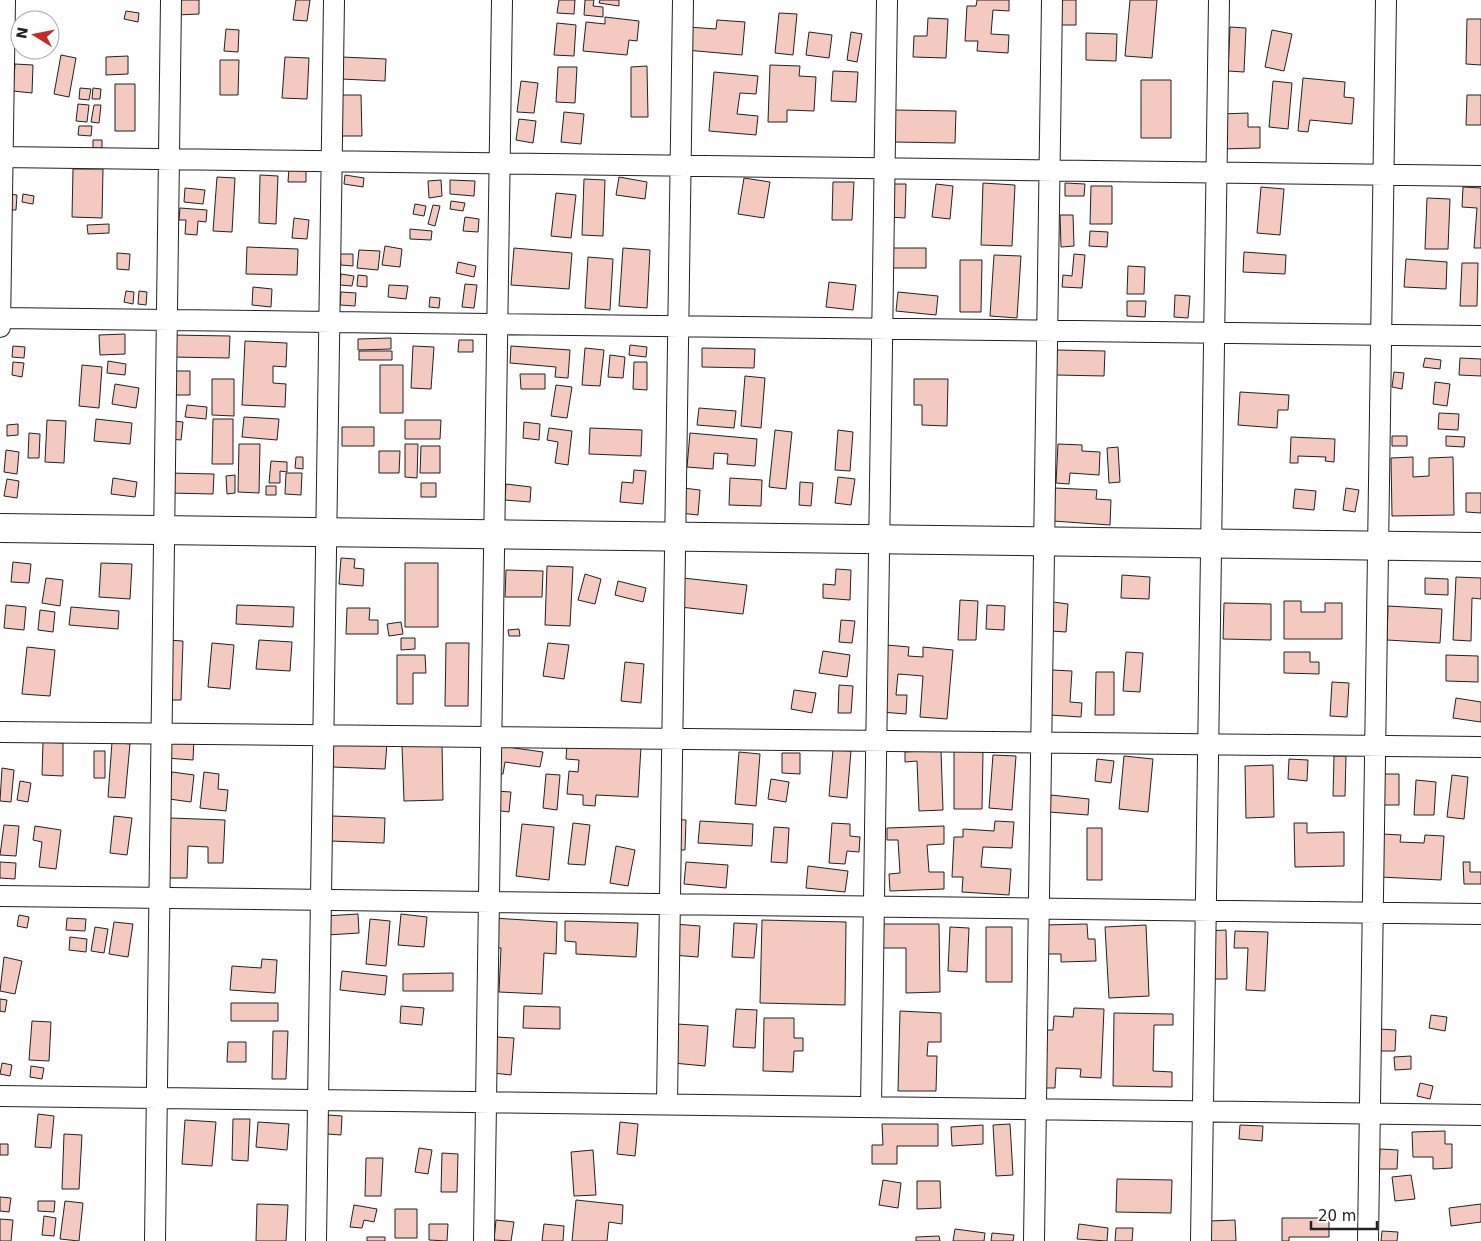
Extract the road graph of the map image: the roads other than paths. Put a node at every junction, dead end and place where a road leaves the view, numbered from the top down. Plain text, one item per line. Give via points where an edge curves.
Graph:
1 (5, 0) edge
2 (171, 0) edge
3 (334, 0) edge
4 (502, 0) edge
5 (683, 0) edge
6 (887, 0) edge
7 (1052, 0) edge
8 (1219, 0) edge
9 (1386, 0) edge
10 (1, 157) edge
11 (169, 159) junction
12 (332, 161) junction
13 (499, 163) junction
14 (680, 166) junction
15 (884, 168) junction
16 (1050, 170) junction
17 (1216, 172) junction
18 (1384, 175) junction
19 (1481, 176) edge
20 (0, 318) edge
21 (167, 320) junction
22 (330, 322) junction
23 (497, 324) junction
24 (0, 326) edge
25 (678, 326) junction
26 (882, 329) junction
27 (1047, 331) junction
28 (1214, 333) junction
29 (1382, 335) junction
30 (1481, 336) edge
31 (0, 528) edge
32 (164, 530) junction
33 (326, 532) junction
34 (494, 534) junction
35 (675, 537) junction
36 (880, 539) junction
37 (1044, 541) junction
38 (1211, 543) junction
39 (1378, 546) junction
40 (1481, 547) edge
41 (0, 732) edge
42 (161, 734) junction
43 (324, 735) junction
44 (491, 737) junction
45 (672, 739) junction
46 (876, 741) junction
47 (1042, 743) junction
48 (1208, 744) junction
49 (1376, 746) junction
50 (1481, 747) edge
51 (0, 896) edge
52 (160, 898) junction
53 (321, 900) junction
54 (489, 902) junction
55 (669, 904) junction
56 (874, 906) junction
57 (1039, 909) junction
58 (1205, 911) junction
59 (1373, 913) junction
60 (1481, 914) edge
61 (0, 1096) edge
62 (157, 1098) junction
63 (318, 1100) junction
64 (486, 1102) junction
65 (667, 1104) junction
66 (871, 1107) junction
67 (1036, 1109) junction
68 (1202, 1111) junction
69 (1370, 1113) junction
70 (1481, 1115) edge
71 (156, 1241) edge
72 (316, 1241) edge
73 (484, 1241) edge
74 (1034, 1241) edge
75 (1201, 1241) edge
76 (1368, 1241) edge

1 - 10 street
2 - 11 street
3 - 12 street
4 - 13 street
5 - 14 street
6 - 15 street
7 - 16 street
8 - 17 street
9 - 18 street
10 - 11 street
10 - 20 street
11 - 12 street
11 - 21 street
12 - 13 street
12 - 22 street
13 - 14 street
13 - 23 street
14 - 15 street
14 - 25 street
15 - 16 street
15 - 26 street
16 - 17 street
16 - 27 street
17 - 18 street
17 - 28 street
18 - 19 street
18 - 29 street
20 - 21 street
20 - 24 street
21 - 22 street
21 - 32 street
22 - 23 street
22 - 33 street
23 - 25 street
23 - 34 street
25 - 26 street
25 - 35 street
26 - 27 street
26 - 36 street
27 - 28 street
27 - 37 street
28 - 29 street
28 - 38 street
29 - 30 street
29 - 39 street
31 - 32 main road
32 - 33 main road
32 - 42 street
33 - 34 main road
33 - 43 street
34 - 35 main road
34 - 44 street
35 - 36 main road
35 - 45 street
36 - 37 main road
36 - 46 street
37 - 38 main road
37 - 47 street
38 - 39 main road
38 - 48 street
39 - 40 main road
39 - 49 street
41 - 42 street
42 - 43 street
42 - 52 street
43 - 44 street
43 - 53 street
44 - 45 street
44 - 54 street
45 - 46 street
45 - 55 street
46 - 47 street
46 - 56 street
47 - 48 street
47 - 57 street
48 - 49 street
48 - 58 street
49 - 50 street
49 - 59 street
51 - 52 street
52 - 53 street
52 - 62 street
53 - 54 street
53 - 63 street
54 - 55 street
54 - 64 street
55 - 56 street
55 - 65 street
56 - 57 street
56 - 66 street
57 - 58 street
57 - 67 street
58 - 59 street
58 - 68 street
59 - 60 street
59 - 69 street
61 - 62 street
62 - 63 street
62 - 71 street
63 - 64 street
63 - 72 street
64 - 65 street
64 - 73 street
65 - 66 street
66 - 67 street
67 - 68 street
67 - 74 street
68 - 69 street
68 - 75 street
69 - 70 street
69 - 76 street

